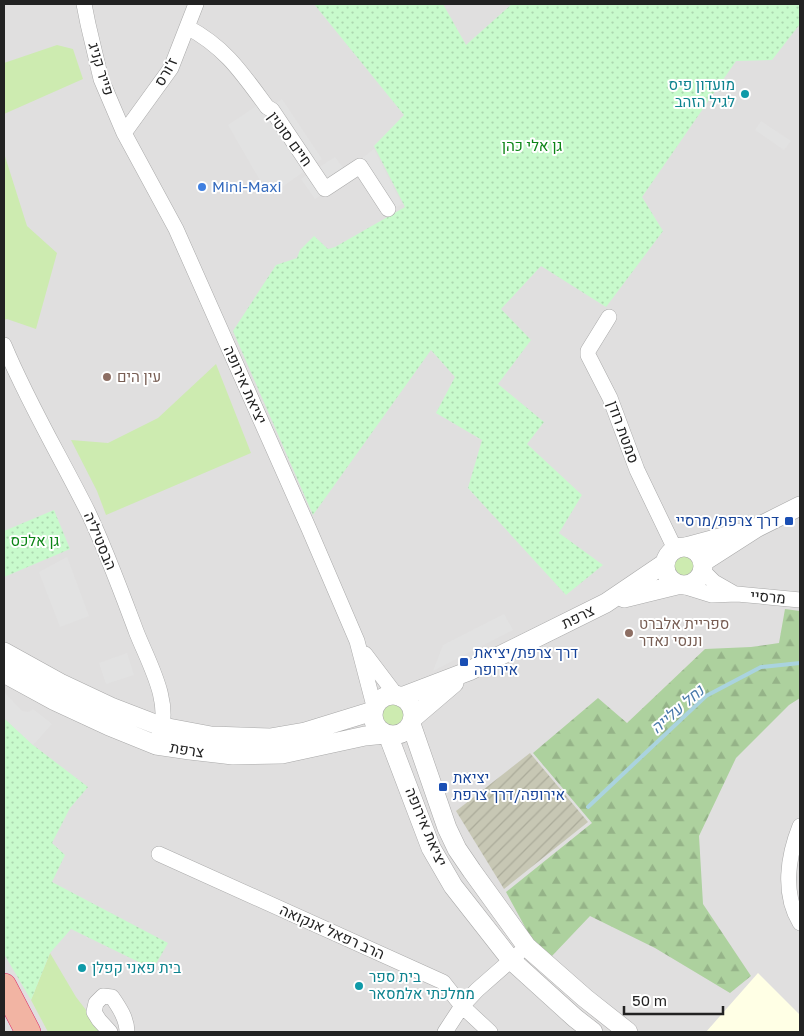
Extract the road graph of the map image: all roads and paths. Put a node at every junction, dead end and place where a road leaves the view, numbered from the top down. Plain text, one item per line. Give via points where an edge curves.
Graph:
1 (84, 4) edge
2 (196, 4) edge
3 (187, 28) junction
4 (124, 133) junction
5 (388, 209) dead end
6 (609, 317) dead end
7 (4, 345) edge
8 (800, 506) edge
9 (756, 528) junction
10 (675, 553) junction
11 (703, 566) junction
12 (680, 585) junction
13 (737, 594) junction
14 (800, 600) edge
15 (606, 603) junction
16 (357, 641) junction
17 (4, 652) edge
18 (469, 671) junction
19 (4, 673) edge
20 (398, 696) junction
21 (374, 709) junction
22 (412, 721) junction
23 (163, 727) junction
24 (387, 734) junction
25 (156, 745) junction
26 (800, 826) edge
27 (159, 854) dead end
28 (800, 923) edge
29 (527, 947) junction
30 (511, 960) junction
31 (4, 986) edge
32 (462, 1006) junction
33 (28, 1032) edge
34 (110, 1032) edge
35 (127, 1032) edge
36 (445, 1032) edge
37 (490, 1032) edge
38 (593, 1032) edge
39 (628, 1032) edge

1 - 4 street, פייר קניג via 101,79
2 - 3 street, ז'ורס
3 - 4 street, ז'ורס via 171,68
3 - 5 street, חיים סוטין via 223,51 272,110 325,189 360,166
4 - 16 street, יציאת אירופה via 176,229
6 - 10 street, סמטת רודן via 588,355 610,398 637,470
7 - 23 street, הבסטיליה via 100,539 160,691
8 - 9 street, צרפת
9 - 10 street, צרפת
9 - 11 street, צרפת
10 - 11 street via 697,552
10 - 12 street via 666,573
10 - 15 street, צרפת
11 - 12 street via 701,577 696,582
11 - 13 street, מרסיי via 714,582
12 - 13 street, מרסיי via 712,595
12 - 15 street, צרפת
13 - 14 street, מרסיי
15 - 18 street, צרפת
16 - 20 street, יציאת אירופה via 379,675
16 - 21 street, יציאת אירופה
17 - 23 street, צרפת via 95,700
18 - 20 street, צרפת
18 - 22 street, צרפת
19 - 25 street, צרפת via 55,702
20 - 21 street via 383,697
20 - 22 street via 410,705
21 - 23 street, צרפת via 305,732 270,738 211,736
21 - 24 street via 372,716 376,727
22 - 24 street via 402,733
22 - 29 street, יציאת אירופה via 457,849
23 - 25 street, הבסטיליה
24 - 25 street, צרפת via 303,751 259,756
24 - 30 street, יציאת אירופה via 431,848 453,886
26 - 28 street via 791,852 788,881 793,908
27 - 32 street, הרב רפאל אנקואה via 443,982
29 - 30 street
29 - 39 street
30 - 32 street via 490,976
30 - 38 street
31 - 33 highway
32 - 36 street
32 - 37 street, הרב רפאל אנקואה
34 - 35 street via 94,1012 96,1003 103,996 112,996 120,1008

